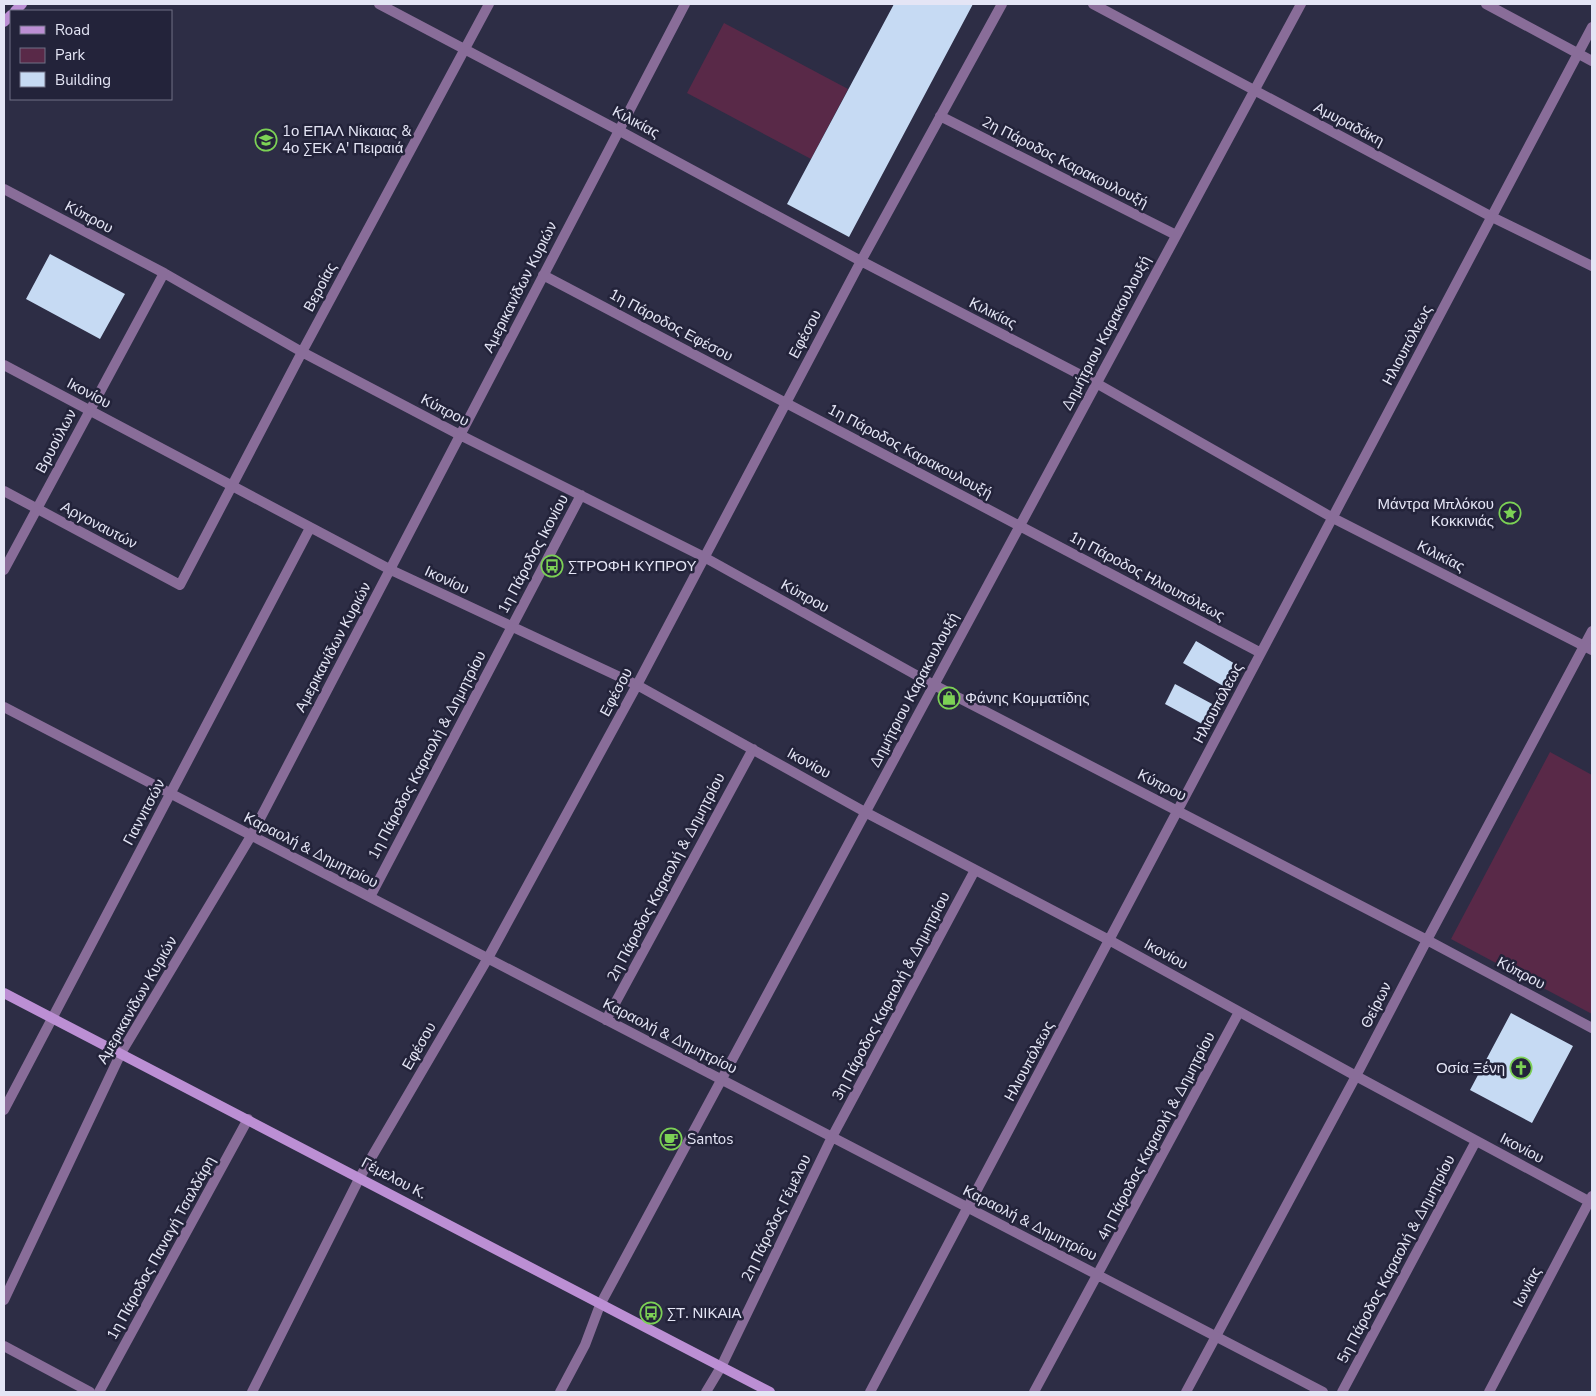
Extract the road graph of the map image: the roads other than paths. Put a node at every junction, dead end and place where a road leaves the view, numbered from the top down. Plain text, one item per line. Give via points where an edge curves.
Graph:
1 (379, 4) edge
2 (489, 4) edge
3 (685, 4) edge
4 (1002, 4) edge
5 (1093, 4) edge
6 (1301, 4) edge
7 (1486, 4) edge
8 (1592, 27) edge
9 (465, 49) junction
10 (1578, 54) junction
11 (1592, 61) edge
12 (1254, 90) junction
13 (940, 116) junction
14 (618, 130) junction
15 (4, 189) edge
16 (1492, 217) junction
17 (1176, 235) junction
18 (861, 261) junction
19 (1592, 266) edge
20 (164, 273) junction
21 (543, 275) junction
22 (302, 352) junction
23 (4, 365) edge
24 (1096, 384) junction
25 (786, 403) junction
26 (89, 410) junction
27 (460, 435) junction
28 (232, 486) junction
29 (4, 491) edge
30 (581, 495) junction
31 (37, 509) junction
32 (1332, 518) junction
33 (1020, 526) junction
34 (310, 528) junction
35 (704, 557) junction
36 (4, 570) edge
37 (391, 570) junction
38 (180, 585) joint
39 (511, 626) junction
40 (1592, 631) edge
41 (1589, 648) edge
42 (1261, 653) junction
43 (637, 685) junction
44 (934, 685) junction
45 (4, 707) edge
46 (753, 749) junction
47 (171, 794) junction
48 (1178, 810) junction
49 (866, 812) junction
50 (251, 836) junction
51 (975, 870) junction
52 (370, 897) junction
53 (1109, 940) junction
54 (1427, 940) junction
55 (488, 958) junction
56 (4, 993) edge
57 (1239, 1012) junction
58 (52, 1018) junction
59 (606, 1020) junction
60 (1592, 1028) edge
61 (121, 1053) junction
62 (1356, 1076) junction
63 (721, 1079) junction
64 (4, 1110) edge
65 (248, 1119) junction
66 (832, 1137) junction
67 (1476, 1141) junction
68 (360, 1177) junction
69 (1591, 1200) edge
70 (968, 1208) junction
71 (1098, 1275) junction
72 (4, 1300) edge
73 (600, 1304) junction
74 (1216, 1337) junction
75 (4, 1346) edge
76 (721, 1367) junction
77 (90, 1392) edge
78 (100, 1392) edge
79 (252, 1392) edge
80 (560, 1392) edge
81 (706, 1392) edge
82 (770, 1392) edge
83 (870, 1392) edge
84 (1034, 1392) edge
85 (1186, 1392) edge
86 (1323, 1392) edge
87 (1342, 1392) edge
88 (1489, 1392) edge

1 - 9 street, Κιλικίας
2 - 9 street, Βεροίας
3 - 14 street, Αμερικανίδων Κυριών
4 - 13 street, Εφέσου
5 - 12 street, Αμυραδάκη
6 - 12 street, Δημήτριου Καρακουλουξή
7 - 10 street
8 - 10 street, Ηλιουπόλεως
9 - 14 street, Κιλικίας
9 - 22 street, Βεροίας
10 - 11 street
10 - 16 street, Ηλιουπόλεως
12 - 16 street, Αμυραδάκη
12 - 17 street, Δημήτριου Καρακουλουξή
13 - 17 street, 2η Πάροδος Καρακουλουξή
13 - 18 street, Εφέσου
14 - 18 street, Κιλικίας
14 - 21 street, Αμερικανίδων Κυριών
15 - 20 street, Κύπρου
16 - 19 street, Αμυραδάκη
16 - 32 street, Ηλιουπόλεως
17 - 24 street, Δημήτριου Καρακουλουξή
18 - 24 street, Κιλικίας
18 - 25 street, Εφέσου
20 - 22 street, Κύπρου
20 - 26 street, Βρυούλων
21 - 25 street, 1η Πάροδος Εφέσου
21 - 27 street, Αμερικανίδων Κυριών
22 - 27 street, Κύπρου
22 - 28 street, Βεροίας
23 - 26 street, Ικονίου
24 - 32 street, Κιλικίας
24 - 33 street, Δημήτριου Καρακουλουξή
25 - 33 street, 1η Πάροδος Καρακουλουξή
25 - 35 street, Εφέσου
26 - 28 street, Ικονίου
26 - 31 street, Βρυούλων
27 - 30 street, Κύπρου
27 - 37 street, Αμερικανίδων Κυριών
28 - 34 street, Ικονίου
28 - 38 street, Βεροίας
29 - 31 street, Αργοναυτών
30 - 35 street, Κύπρου
30 - 39 street, 1η Πάροδος Ικονίου
31 - 36 street, Βρυούλων
31 - 38 street, Αργοναυτών
32 - 41 street, Κιλικίας
32 - 42 street, Ηλιουπόλεως
33 - 42 street, 1η Πάροδος Ηλιουπόλεως
33 - 44 street, Δημήτριου Καρακουλουξή
34 - 37 street, Ικονίου
34 - 47 street, Γιαννιτσών
35 - 43 street, Εφέσου
35 - 44 street, Κύπρου
37 - 39 street, Ικονίου
37 - 50 street, Αμερικανίδων Κυριών
39 - 43 street, Ικονίου
39 - 52 street, 1η Πάροδος Καραολή & Δημητρίου
40 - 41 street, Θείρων
41 - 54 street, Θείρων
42 - 48 street, Ηλιουπόλεως
43 - 46 street, Ικονίου
43 - 55 street, Εφέσου
44 - 48 street, Κύπρου
44 - 49 street, Δημήτριου Καρακουλουξή
45 - 47 street, Καραολή & Δημητρίου
46 - 49 street, Ικονίου
46 - 59 street, 2η Πάροδος Καραολή & Δημητρίου
47 - 50 street, Καραολή & Δημητρίου
47 - 58 street, Γιαννιτσών
48 - 53 street, Ηλιουπόλεως
48 - 54 street, Κύπρου
49 - 51 street, Ικονίου
49 - 63 street, Δημήτριου Καρακουλουξή
50 - 52 street, Καραολή & Δημητρίου
50 - 61 street, Αμερικανίδων Κυριών
51 - 53 street, Ικονίου
51 - 66 street, 3η Πάροδος Καραολή & Δημητρίου
52 - 55 street, Καραολή & Δημητρίου
53 - 57 street, Ικονίου
53 - 70 street, Ηλιουπόλεως
54 - 60 street, Κύπρου
54 - 62 street, Θείρων
55 - 59 street, Καραολή & Δημητρίου
55 - 68 street, Εφέσου
56 - 58 main road, Γέμελου Κ.
57 - 62 street, Ικονίου
57 - 71 street, 4η Πάροδος Καραολή & Δημητρίου
58 - 61 main road, Γέμελου Κ.
58 - 64 street, Γιαννιτσών
59 - 63 street, Καραολή & Δημητρίου
61 - 65 main road, Γέμελου Κ.
61 - 72 street, Αμερικανίδων Κυριών
62 - 67 street, Ικονίου
62 - 74 street, Θείρων
63 - 66 street, Καραολή & Δημητρίου
63 - 73 street, Δημήτριου Καρακουλουξή
65 - 68 main road, Γέμελου Κ.
65 - 78 street, 1η Πάροδος Παναγή Τσαλδάρη
66 - 70 street, Καραολή & Δημητρίου
66 - 76 street, 2η Πάροδος Γέμελου
67 - 69 street, Ικονίου
67 - 87 street, 5η Πάροδος Καραολή & Δημητρίου
68 - 73 main road, Γέμελου Κ.
68 - 79 street, Εφέσου
69 - 88 street, Ιωνίας
70 - 71 street, Καραολή & Δημητρίου
70 - 83 street, Ηλιουπόλεως
71 - 74 street, Καραολή & Δημητρίου
71 - 84 street, 4η Πάροδος Καραολή & Δημητρίου
73 - 76 main road, Γέμελου Κ.
73 - 80 street, Δημήτριου Καρακουλουξή via 585,1345
74 - 85 street, Θείρων
74 - 86 street, Καραολή & Δημητρίου
75 - 77 street
76 - 81 street, 2η Πάροδος Γέμελου
76 - 82 main road, Γέμελου Κ.

